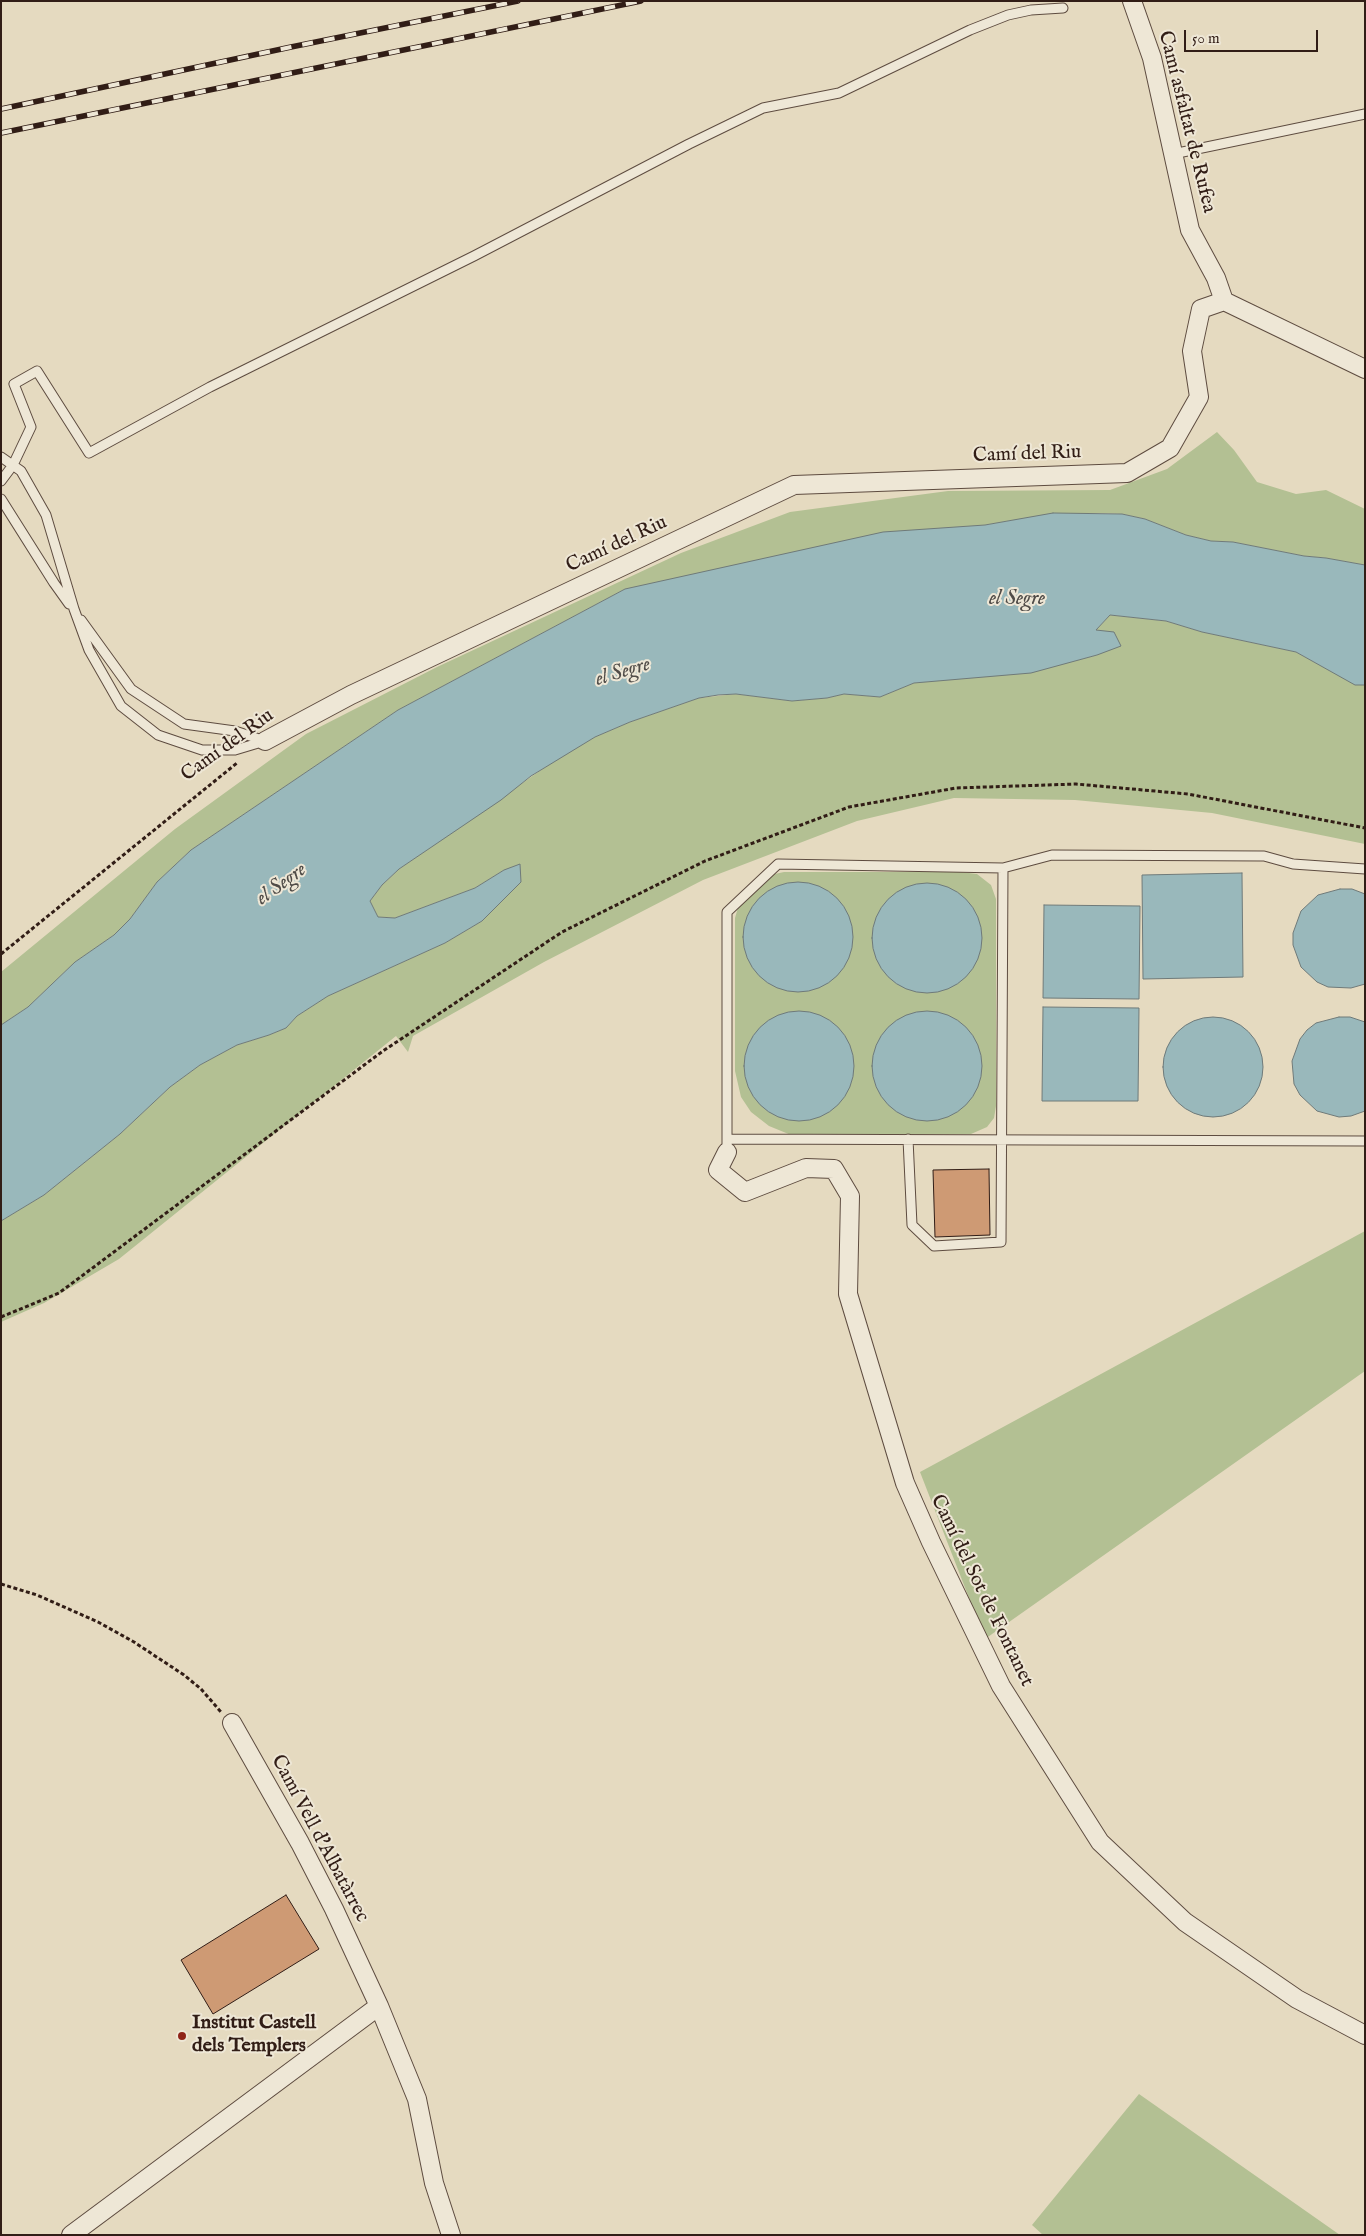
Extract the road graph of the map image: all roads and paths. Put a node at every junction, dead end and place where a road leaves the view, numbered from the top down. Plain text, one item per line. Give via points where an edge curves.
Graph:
1 (1132, 1) edge
2 (1063, 8) dead end
3 (1365, 114) edge
4 (1173, 154) junction
5 (1224, 301) junction
6 (1365, 369) edge
7 (1, 457) edge
8 (13, 465) junction
9 (1, 481) edge
10 (1, 499) edge
11 (74, 610) junction
12 (265, 741) junction
13 (1365, 828) edge
14 (1003, 868) junction
15 (1365, 869) edge
16 (1, 954) edge
17 (908, 1139) junction
18 (1002, 1140) junction
19 (1365, 1141) edge
20 (728, 1145) junction
21 (1, 1317) edge
22 (1, 1584) edge
23 (232, 1723) joint
24 (379, 2006) junction
25 (1365, 2035) edge
26 (71, 2235) edge
27 (451, 2235) edge

1 - 4 street, Camí asfaltat de Rufea via 1152,58
2 - 8 lane via 1008,15 839,93 763,108 210,387 89,453 37,371 14,384 31,427
3 - 4 lane
4 - 5 street, Camí asfaltat de Rufea via 1190,230 1216,278
5 - 6 street
5 - 12 street, Camí del Riu via 1201,309 1192,351 1199,396 1175,440 1170,448 1127,473 794,485 351,695
7 - 8 lane
8 - 9 lane
8 - 11 lane via 21,471 46,515
10 - 11 lane
11 - 12 lane via 131,689 184,724 235,731
11 - 12 lane via 90,650 121,706 158,735 202,750 235,750
12 - 16 path, Camí del Riu
13 - 21 path via 1188,794 1076,784 956,788 849,807 705,861 562,932 383,1051 59,1292
14 - 15 lane via 1052,855 1264,856 1293,864
14 - 18 lane
14 - 20 lane via 778,864 727,912
17 - 18 lane
17 - 18 lane via 912,1225 934,1246 1002,1242
17 - 20 lane
18 - 19 lane
20 - 25 street, Camí del Sot de Fontanet via 718,1170 744,1192 806,1168 834,1169 850,1196 848,1294 905,1483 930,1542 1001,1686 1100,1842 1185,1922 1297,1999
22 - 23 path via 37,1595 134,1642 201,1689
23 - 24 street, Camí Vell d'Albatàrrec via 300,1843
24 - 26 street
24 - 27 street, Camí Vell d'Albatàrrec via 417,2098 434,2184

